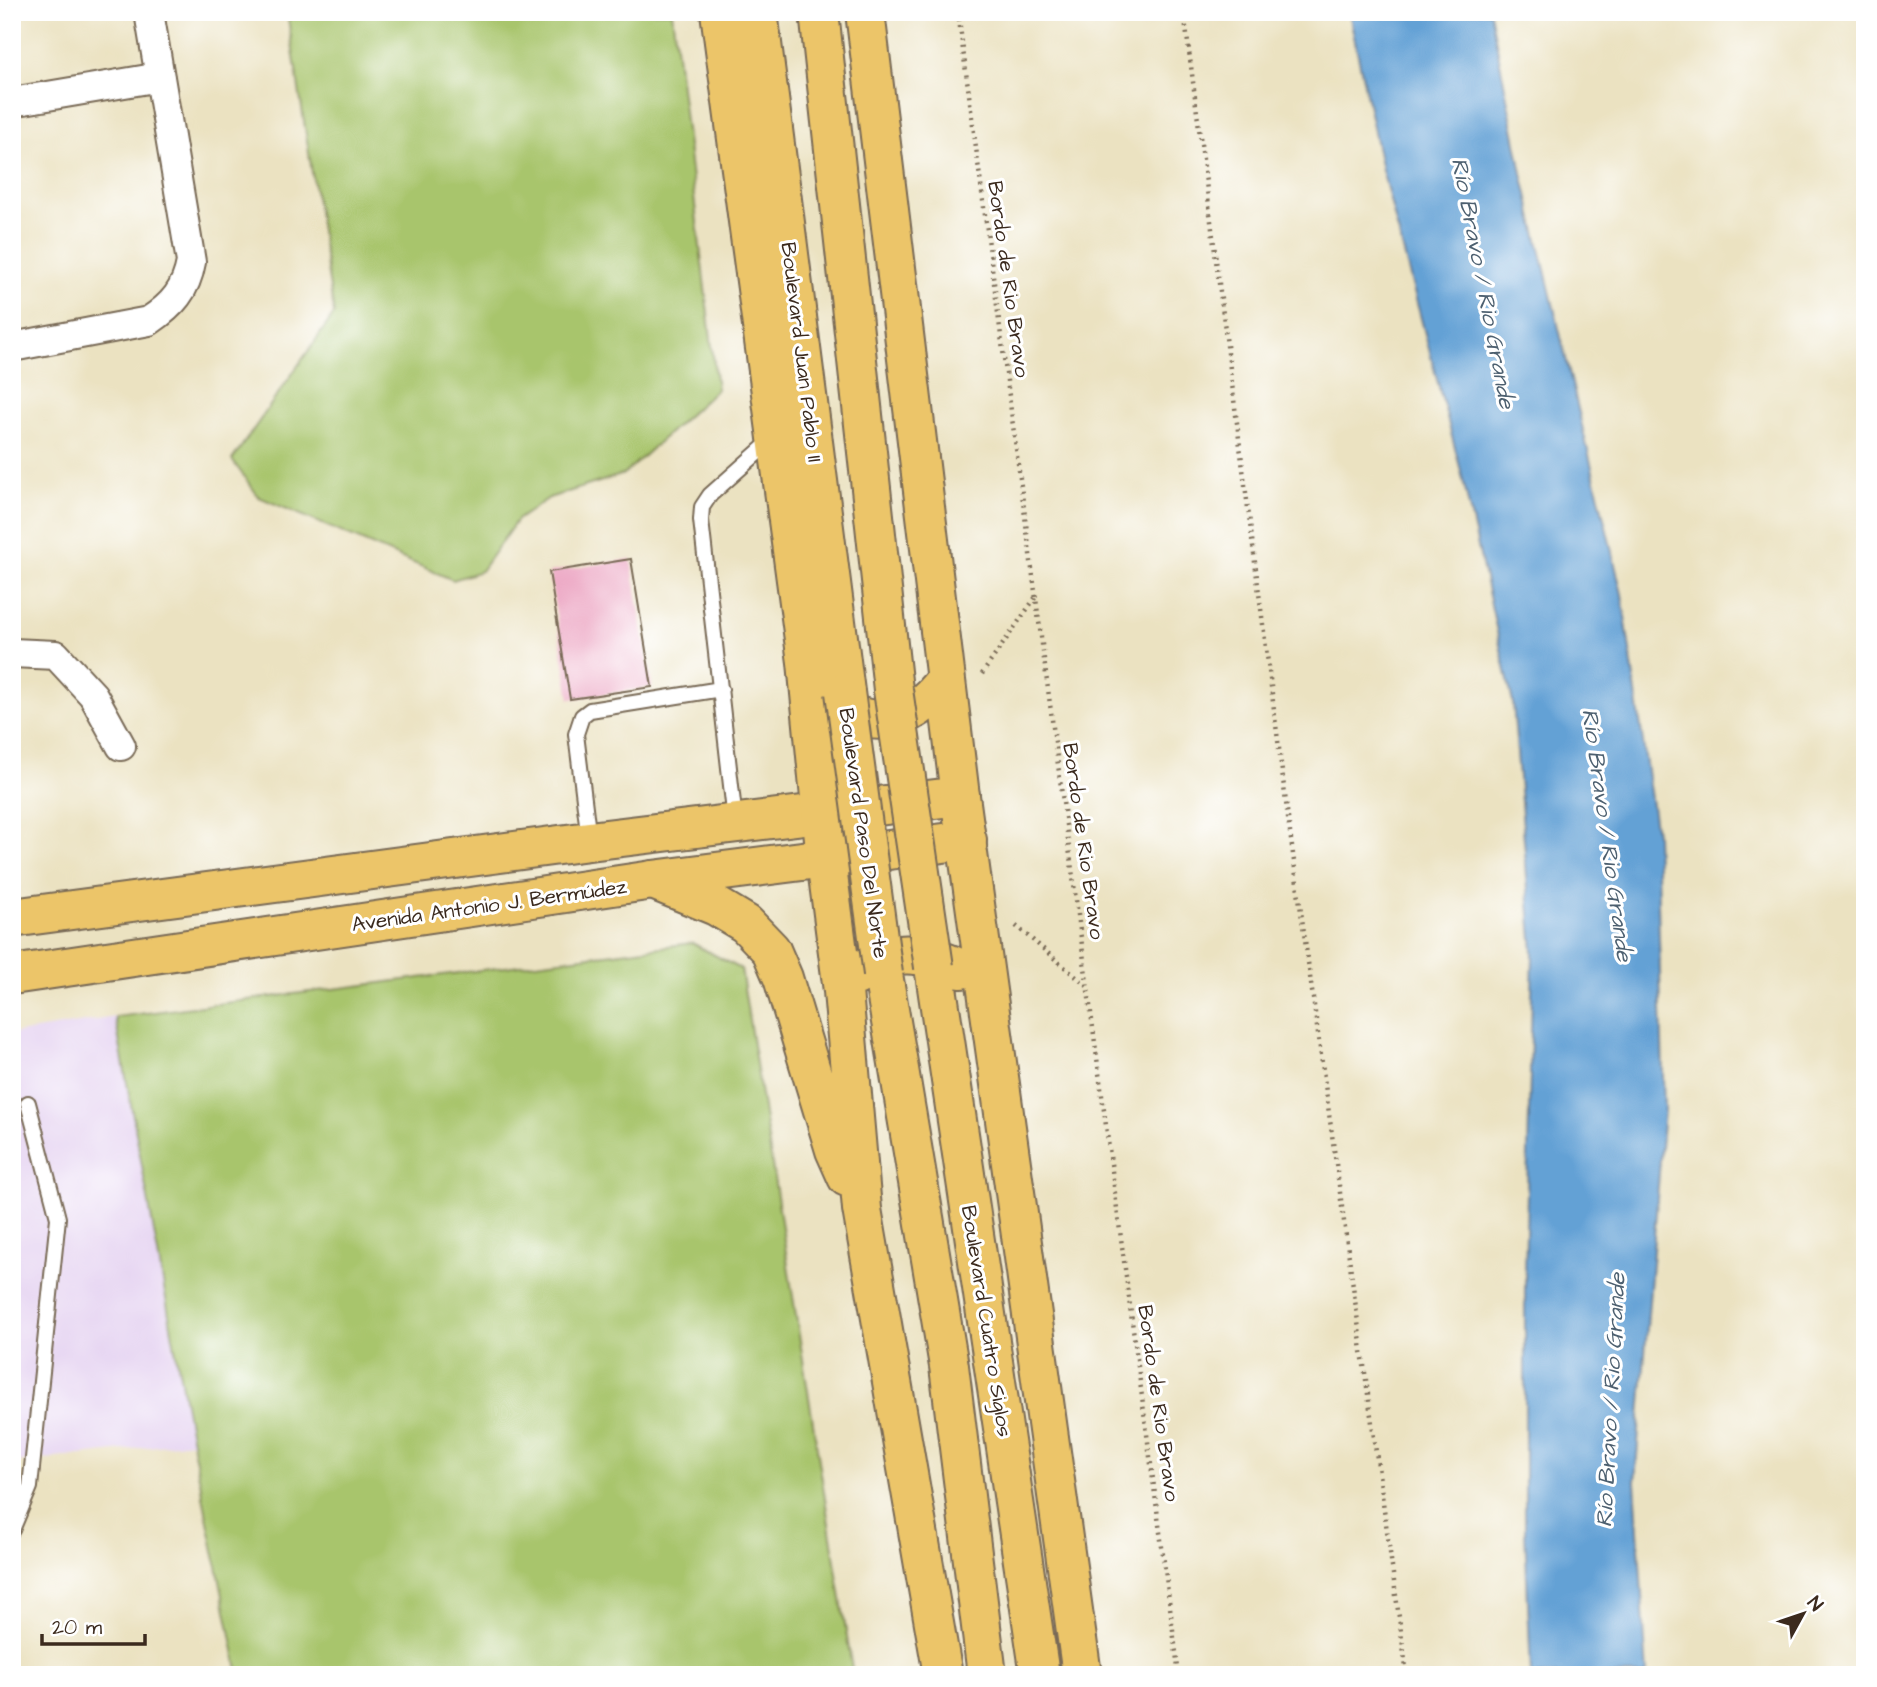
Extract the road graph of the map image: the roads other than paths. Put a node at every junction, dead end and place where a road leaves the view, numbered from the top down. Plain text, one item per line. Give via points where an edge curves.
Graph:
1 (149, 12) edge
2 (720, 12) edge
3 (758, 12) edge
4 (819, 12) edge
5 (865, 12) edge
6 (160, 77) junction
7 (12, 102) edge
8 (12, 347) edge
9 (776, 436) junction
10 (12, 653) edge
11 (808, 674) junction
12 (946, 680) junction
13 (721, 690) junction
14 (845, 692) joint
15 (121, 746) dead end
16 (960, 796) junction
17 (824, 814) junction
18 (736, 823) junction
19 (967, 840) junction
20 (589, 841) junction
21 (826, 860) junction
22 (653, 880) junction
23 (12, 918) edge
24 (12, 975) edge
25 (988, 989) junction
26 (844, 992) junction
27 (28, 1103) dead end
28 (862, 1209) junction
29 (12, 1530) edge
30 (943, 1675) edge
31 (987, 1675) edge
32 (1040, 1675) edge
33 (1082, 1675) edge

1 - 6 street
2 - 9 main road
3 - 14 main road, Boulevard Juan Pablo II
4 - 32 main road, Boulevard Cuatro Siglos, bridge via 893,690
5 - 12 main road
6 - 7 street
6 - 8 street via 191,262 187,284 149,321
9 - 11 main road
9 - 13 lane via 702,507
10 - 15 street via 56,655 93,695
11 - 12 main road via 821,694 840,710 863,719 887,720 911,713 931,699
11 - 17 main road
12 - 16 main road
13 - 18 lane
13 - 20 lane via 590,710 582,716 576,734
14 - 31 main road, Boulevard Paso Del Norte, bridge via 883,974 949,1366
16 - 17 main road
16 - 19 main road
17 - 18 main road
17 - 21 main road
18 - 20 main road
19 - 21 main road, Avenida Antonio J. Bermúdez
19 - 25 main road
20 - 23 main road
21 - 22 main road, Avenida Antonio J. Bermúdez
21 - 26 main road
22 - 24 main road, Avenida Antonio J. Bermúdez
22 - 28 main road via 716,906 746,924 771,950 835,1150
25 - 26 main road via 964,970 916,953 871,963
25 - 33 main road
26 - 28 main road
27 - 29 lane via 58,1218 30,1486
28 - 30 main road

